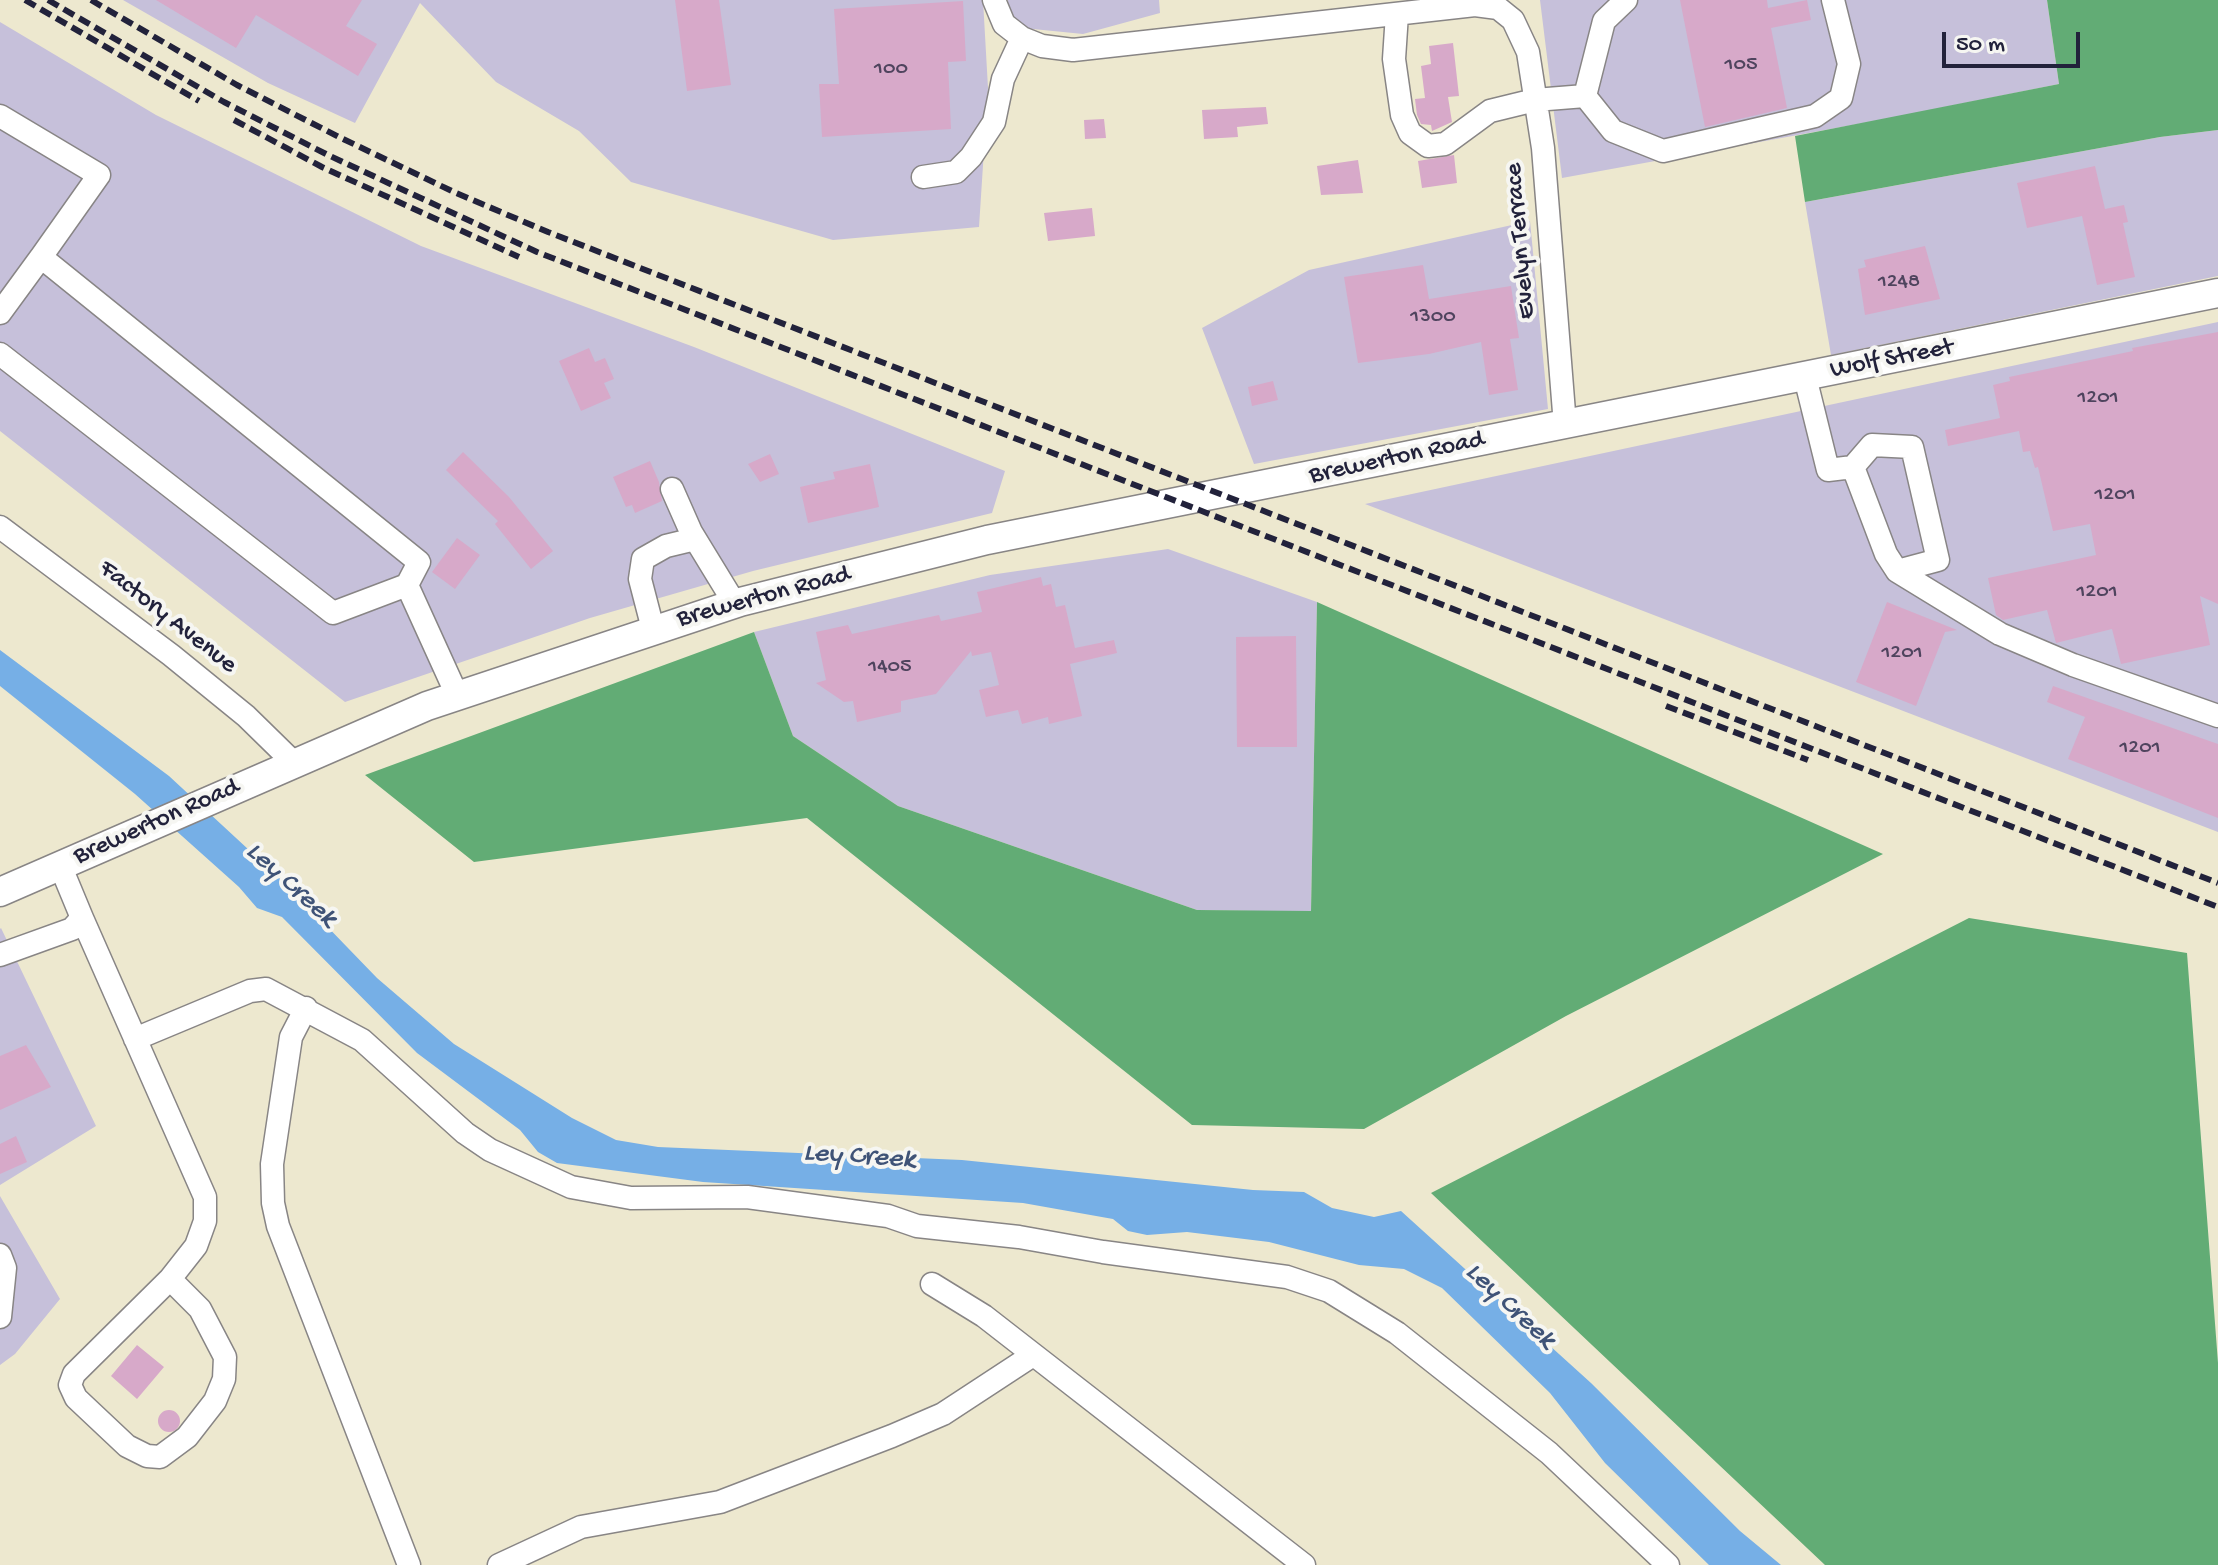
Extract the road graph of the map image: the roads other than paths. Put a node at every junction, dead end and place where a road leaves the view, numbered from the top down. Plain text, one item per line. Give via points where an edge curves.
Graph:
1 (994, 0) edge
2 (1626, 0) edge
3 (1833, 0) edge
4 (1397, 14) junction
5 (1032, 42) junction
6 (1585, 96) junction
7 (1535, 100) junction
8 (0, 116) edge
9 (923, 177) dead end
10 (41, 257) junction
11 (2218, 293) edge
12 (0, 313) edge
13 (0, 354) edge
14 (1805, 377) junction
15 (1565, 425) junction
16 (1853, 467) junction
17 (672, 489) dead end
18 (0, 527) edge
19 (695, 539) junction
20 (1897, 571) junction
21 (407, 585) junction
22 (735, 604) junction
23 (653, 629) junction
24 (457, 695) junction
25 (2218, 716) edge
26 (293, 762) junction
27 (60, 865) junction
28 (0, 892) edge
29 (82, 918) junction
30 (0, 955) edge
31 (306, 1008) junction
32 (135, 1039) junction
33 (0, 1255) edge
34 (170, 1279) junction
35 (932, 1284) dead end
36 (0, 1317) edge
37 (1033, 1355) junction
38 (409, 1565) edge
39 (499, 1565) edge
40 (1304, 1565) edge
41 (1668, 1565) edge

1 - 5 street via 1004,24
2 - 6 street via 1604,21
3 - 6 street via 1849,64 1841,98 1815,116 1663,151 1613,131
4 - 5 street via 1073,50
4 - 7 street, Evelyn Terrace via 1475,5 1498,8 1513,20 1528,52
4 - 7 street via 1394,59 1402,115 1410,133 1428,146 1445,144 1490,111
5 - 9 street via 1003,79 994,122 971,157 956,172
6 - 7 street
7 - 15 street, Evelyn Terrace
8 - 10 street via 99,175
10 - 12 street
10 - 21 street via 419,562
11 - 14 main road, Wolf Street
13 - 21 street via 333,613
14 - 15 main road, Wolf Street
14 - 16 street via 1828,470
15 - 22 main road, Brewerton Road via 987,540
16 - 20 street
16 - 20 street via 1872,445 1912,447 1938,560
17 - 19 street
18 - 26 street, Factory Avenue via 182,664
19 - 22 street
19 - 23 street via 643,559 640,579
20 - 25 street via 2000,634
21 - 24 street
22 - 23 main road, Brewerton Road
23 - 24 main road, Brewerton Road
24 - 26 main road, Brewerton Road
26 - 27 main road, Brewerton Road
27 - 28 main road, Brewerton Road
27 - 29 street
29 - 30 street via 72,929
29 - 32 street
31 - 32 street via 281,994 256,990
31 - 38 street via 291,1037 272,1164 273,1203
31 - 41 street via 385,1057 490,1150 571,1187 631,1198 747,1197 888,1216 917,1226 1287,1277 1329,1291 1364,1310 1504,1415
32 - 34 street via 205,1197 205,1221 196,1246
33 - 36 street via 5,1268
34 - 34 street via 101,1345 70,1385 76,1398 127,1446 147,1456 160,1457 187,1437 215,1401 224,1379 225,1357 200,1309
35 - 37 street
37 - 39 street via 943,1414 892,1436 720,1502 581,1527
37 - 40 street

